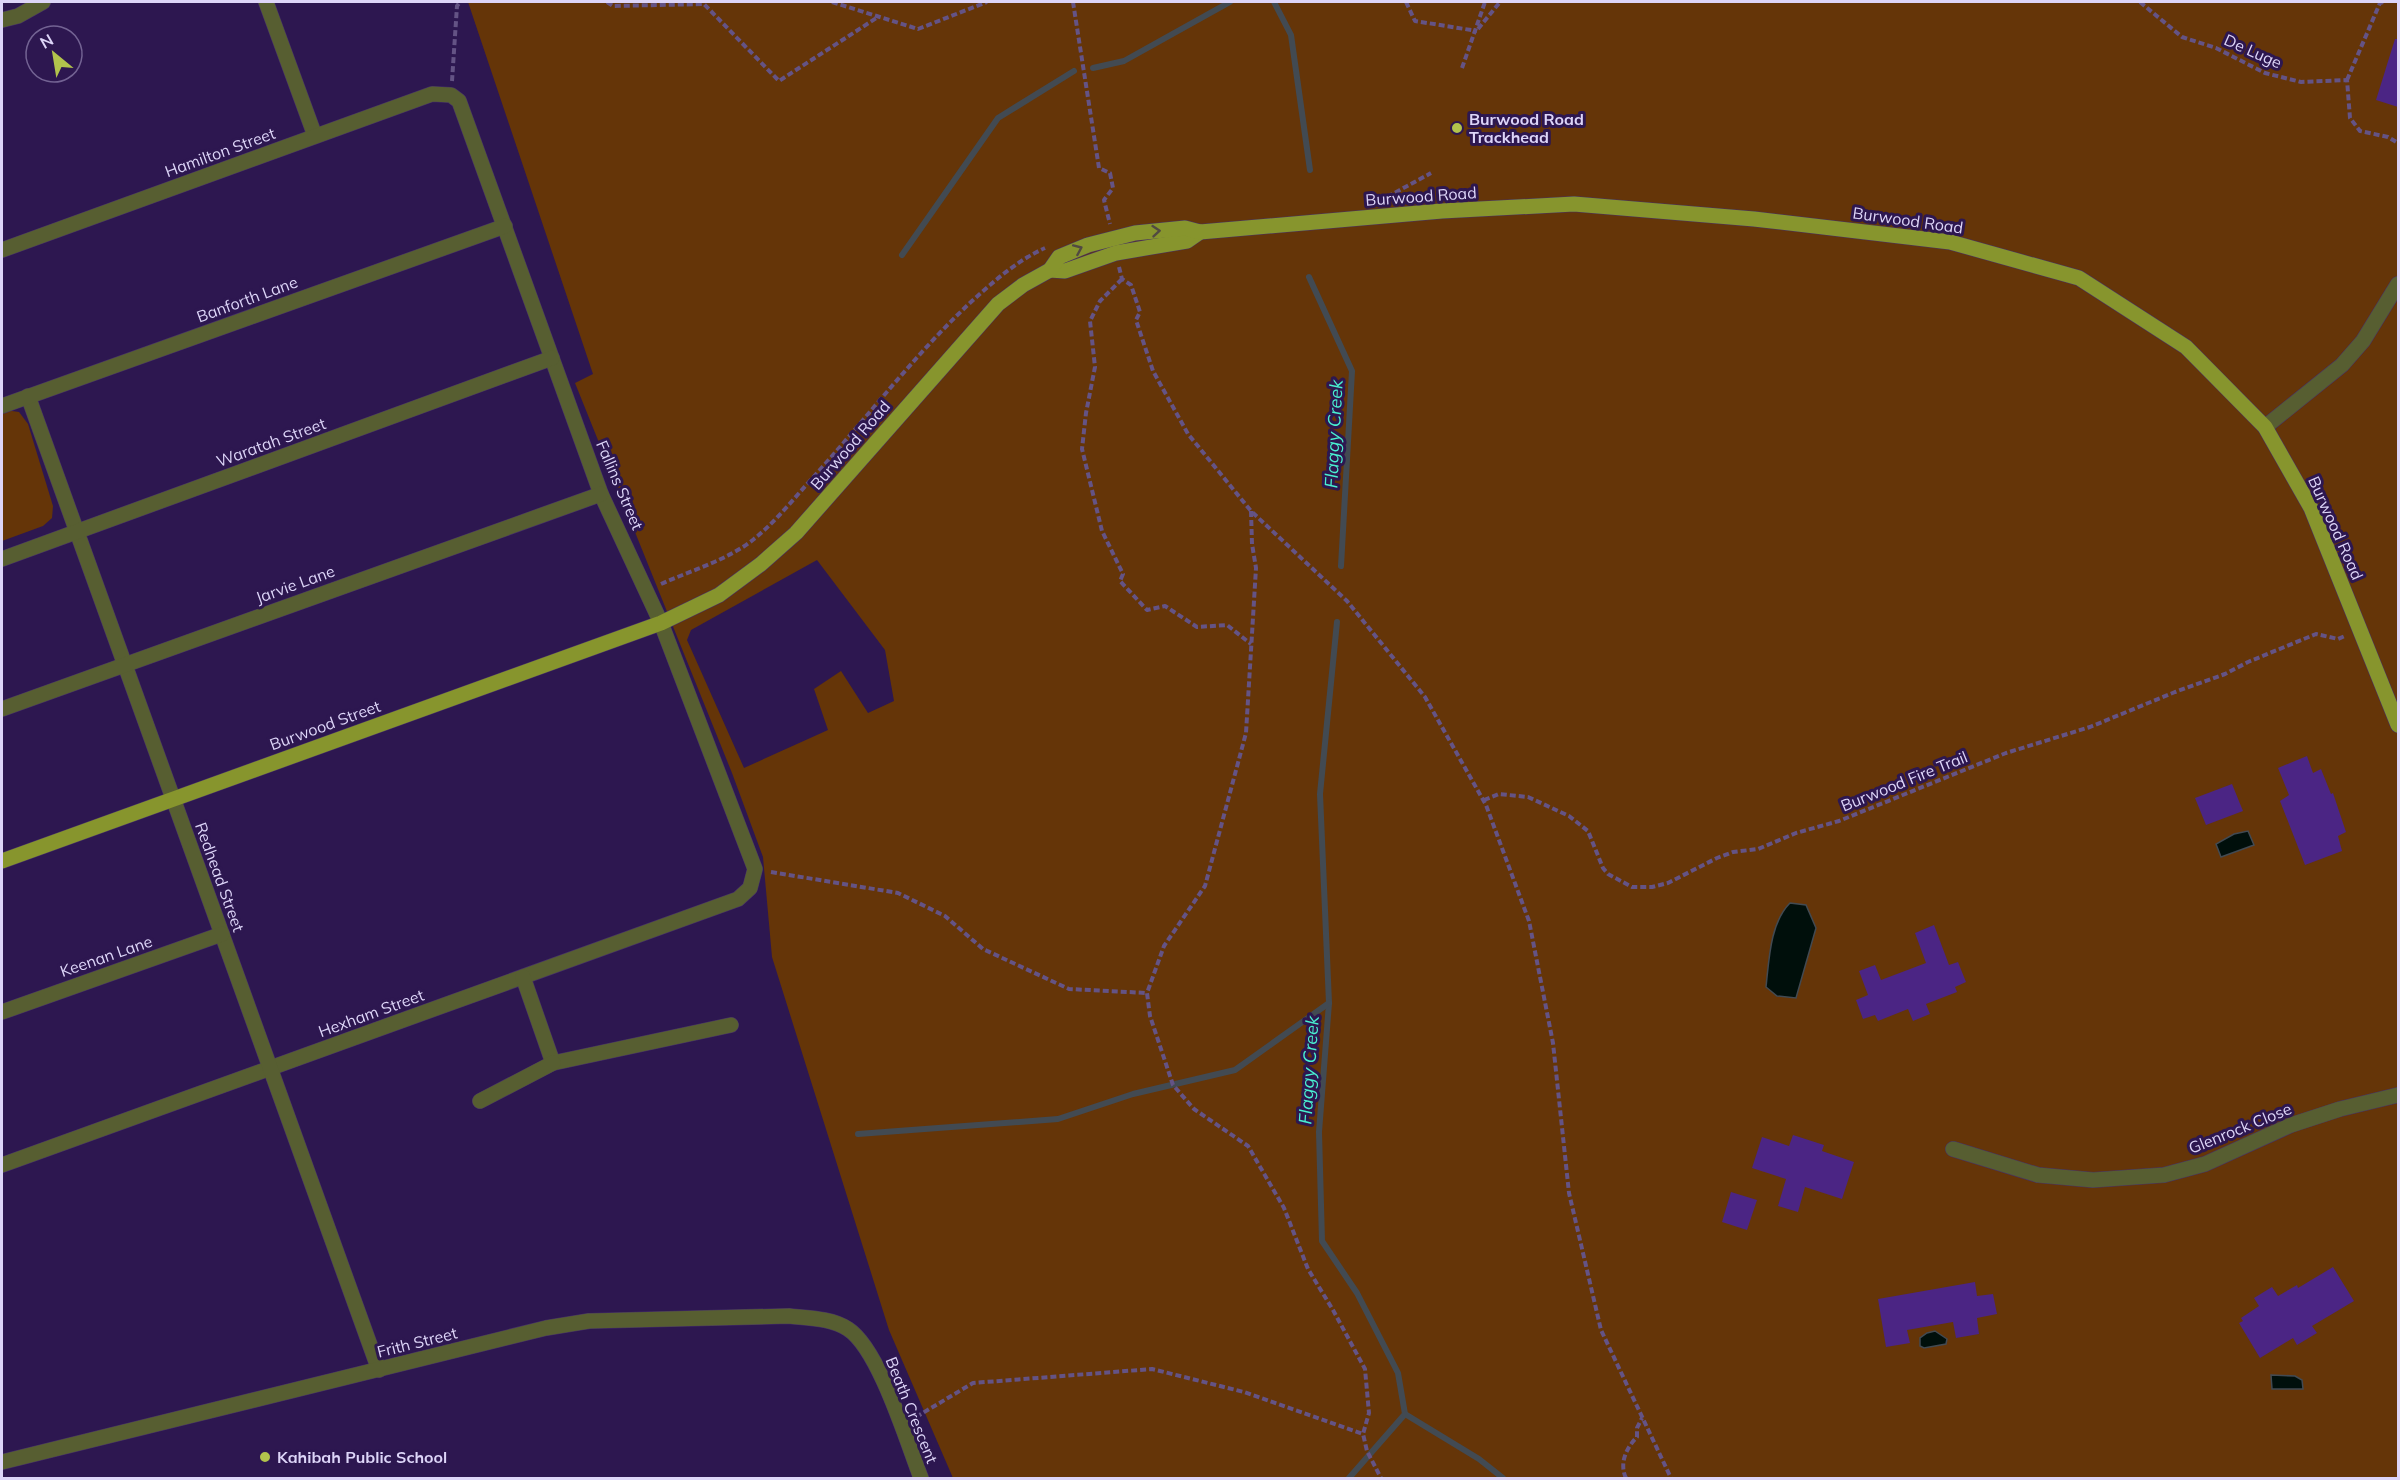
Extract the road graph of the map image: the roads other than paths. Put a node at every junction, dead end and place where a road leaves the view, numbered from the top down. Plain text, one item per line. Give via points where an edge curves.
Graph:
1 (43, 2) edge
2 (266, 2) edge
3 (2, 20) edge
4 (451, 95) joint
5 (315, 136) junction
6 (505, 226) junction
7 (1200, 232) junction
8 (2, 250) edge
9 (1050, 270) junction
10 (2398, 284) edge
11 (552, 358) junction
12 (28, 396) junction
13 (2, 406) edge
14 (2265, 427) junction
15 (601, 494) junction
16 (76, 532) junction
17 (2, 559) edge
18 (661, 623) junction
19 (124, 665) junction
20 (2, 709) edge
21 (2398, 724) edge
22 (172, 800) junction
23 (2, 861) edge
24 (750, 888) joint
25 (222, 934) junction
26 (523, 977) junction
27 (2, 1012) edge
28 (730, 1025) dead end
29 (554, 1063) junction
30 (271, 1069) junction
31 (2398, 1095) edge
32 (480, 1101) dead end
33 (1953, 1149) dead end
34 (2, 1166) edge
35 (847, 1328) joint
36 (379, 1370) junction
37 (2, 1462) edge
38 (921, 1479) edge

1 - 3 street
2 - 5 street
4 - 5 street, Hamilton Street via 432,94
4 - 6 street, Fallins Street via 463,108
5 - 8 street, Hamilton Street
6 - 11 street, Fallins Street
6 - 12 street, Banforth Lane
7 - 9 main road, Burwood Road via 1187,241 1116,253 1065,271
9 -> 7 main road, Burwood Road via 1059,257 1112,237 1185,228
7 - 14 main road, Burwood Road via 1574,204 1754,219 1950,242 2079,278 2186,347
9 - 18 main road, Burwood Road via 998,304 787,541 719,595
10 - 14 street via 2342,365
11 - 15 street, Fallins Street
11 - 16 street, Waratah Street
12 - 13 street, Banforth Lane
12 - 16 street, Redhead Street
14 - 21 main road, Burwood Road via 2311,507
15 - 18 street, Fallins Street
15 - 19 street, Jarvie Lane
16 - 17 street, Waratah Street
16 - 19 street, Redhead Street
18 - 22 main road, Burwood Street
18 - 24 street, Fallins Street via 755,869
19 - 20 street, Jarvie Lane
19 - 22 street, Redhead Street
22 - 23 main road, Burwood Street
22 - 25 street, Redhead Street
24 - 26 street, Hexham Street via 738,899
25 - 27 street, Keenan Lane
25 - 30 street, Redhead Street
26 - 29 street
26 - 30 street, Hexham Street
28 - 29 street
29 - 32 street
30 - 34 street, Hexham Street
30 - 36 street, Redhead Street
31 - 33 street, Glenrock Close via 2291,1125 2205,1164 2164,1175 2093,1180 2038,1175
35 - 36 street, Frith Street via 820,1319 789,1316 589,1321
35 - 38 street, Beath Crescent via 874,1361
36 - 37 street, Frith Street

